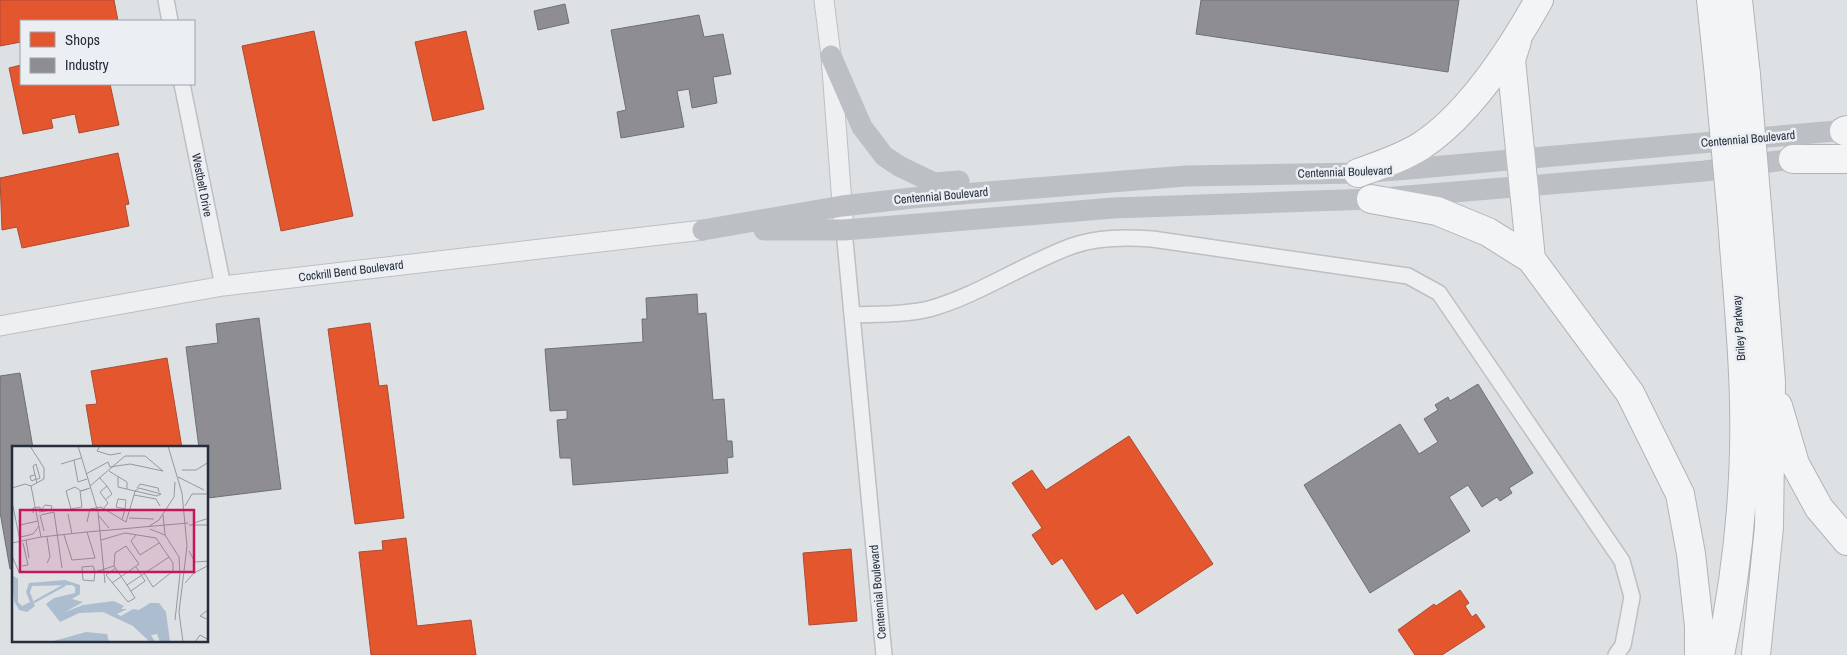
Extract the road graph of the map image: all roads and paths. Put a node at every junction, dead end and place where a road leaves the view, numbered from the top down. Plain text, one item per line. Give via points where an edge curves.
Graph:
1 (166, 0) edge
2 (824, 0) edge
3 (1539, 0) edge
4 (1711, 0) edge
5 (1738, 0) edge
6 (170, 20) edge
7 (1520, 33) junction
8 (831, 56) junction
9 (1733, 76) junction
10 (182, 85) edge
11 (1846, 136) edge
12 (1521, 159) junction
13 (1793, 159) junction
14 (1847, 159) edge
15 (1358, 173) junction
16 (1186, 176) junction
17 (1523, 186) junction
18 (1370, 199) junction
19 (842, 206) junction
20 (1745, 218) junction
21 (703, 230) junction
22 (844, 230) junction
23 (1531, 259) junction
24 (223, 286) junction
25 (853, 315) junction
26 (0, 326) edge
27 (1771, 382) junction
28 (1847, 541) edge
29 (884, 655) edge
30 (1616, 655) edge
31 (1699, 655) edge
32 (1720, 655) edge
33 (1756, 655) edge

1 - 6 street
2 - 8 street, Centennial Boulevard
3 - 7 highway
4 - 9 highway, Briley Parkway
5 - 9 highway, Briley Parkway
7 - 12 highway via 1511,60
7 - 15 highway via 1451,121 1422,145 1393,161
8 - 16 main road via 872,143 898,166 934,183 1110,169
8 - 19 street, Centennial Boulevard
9 - 20 highway, Briley Parkway, bridge
10 - 24 street, Westbelt Drive
11 - 12 main road, Centennial Boulevard
11 - 13 main road, Centennial Boulevard
12 - 15 main road, Centennial Boulevard
12 - 17 highway
13 - 14 highway
13 - 17 main road, Centennial Boulevard via 1705,171
15 - 16 main road, Centennial Boulevard
16 - 19 main road, Centennial Boulevard
17 - 18 main road, Centennial Boulevard
17 - 23 highway
18 - 22 main road, Centennial Boulevard via 1114,208
18 - 23 highway via 1436,211 1488,232
19 - 21 main road, Centennial Boulevard
19 - 22 street, Centennial Boulevard
20 - 27 highway, Briley Parkway
20 - 32 highway, Briley Parkway via 1742,487 1730,603
21 - 22 main road, Centennial Boulevard
21 - 24 street, Cockrill Bend Boulevard
22 - 25 street, Centennial Boulevard
23 - 31 highway via 1630,394 1680,494 1691,554
24 - 26 street, Cockrill Bend Boulevard
25 - 29 street, Centennial Boulevard
25 - 30 street via 927,309 963,297 1072,246 1112,238 1152,239 1408,276 1439,293 1622,561 1632,597 1624,644
27 - 28 highway via 1795,464 1819,508
27 - 33 highway, Briley Parkway via 1769,527

